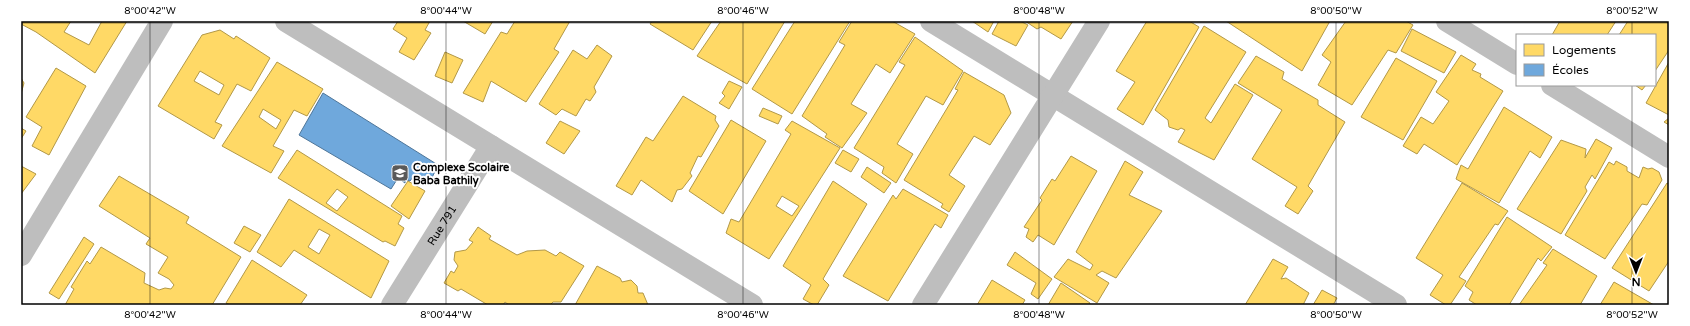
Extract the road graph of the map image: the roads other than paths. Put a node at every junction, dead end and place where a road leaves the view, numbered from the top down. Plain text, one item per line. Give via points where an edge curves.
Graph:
1 (162, 21) edge
2 (286, 21) edge
3 (931, 21) edge
4 (1100, 21) edge
5 (1447, 21) edge
6 (1516, 63) edge
7 (1554, 86) edge
8 (1053, 96) junction
9 (491, 146) junction
10 (1669, 157) edge
11 (21, 255) edge
12 (392, 305) edge
13 (752, 305) edge
14 (923, 305) edge
15 (1396, 305) edge

1 - 11 street
2 - 9 street
3 - 8 street
4 - 8 street
5 - 6 street
7 - 10 street
8 - 14 street
8 - 15 street
9 - 12 street, Rue 791
9 - 13 street

